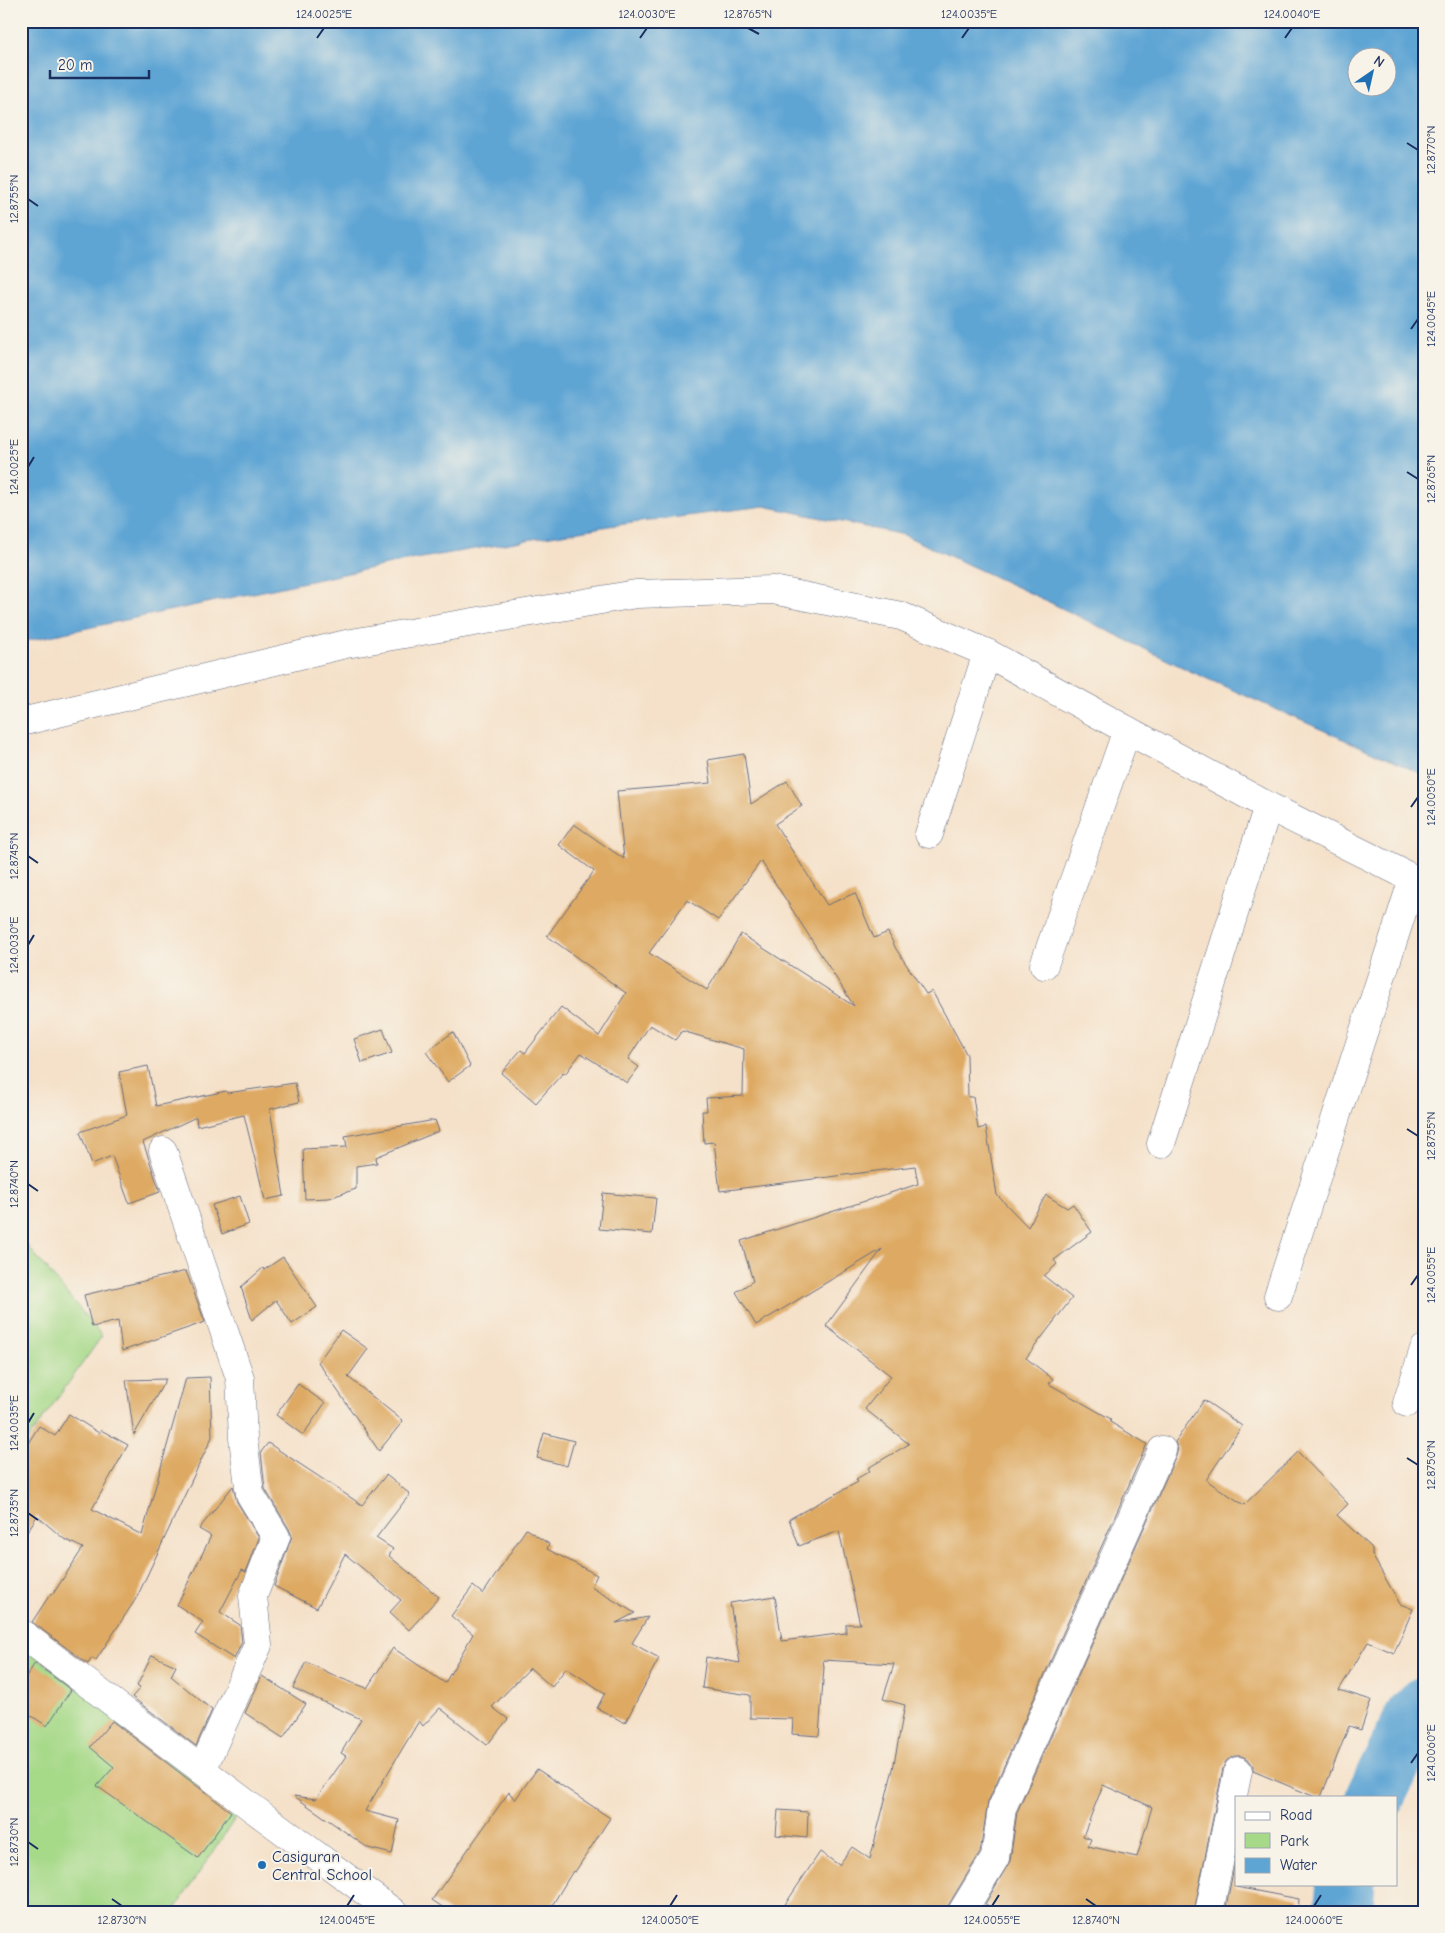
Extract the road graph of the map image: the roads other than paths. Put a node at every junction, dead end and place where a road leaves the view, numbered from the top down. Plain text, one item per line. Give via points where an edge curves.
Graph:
1 (987, 653) junction
2 (21, 722) edge
3 (1127, 730) junction
4 (1268, 806) junction
5 (929, 834) dead end
6 (1418, 881) edge
7 (1044, 965) dead end
8 (1160, 1144) dead end
9 (163, 1151) dead end
10 (1278, 1296) dead end
11 (1424, 1349) edge
12 (1407, 1403) dead end
13 (1162, 1450) dead end
14 (21, 1633) edge
15 (202, 1770) junction
16 (1238, 1771) dead end
17 (394, 1912) edge
18 (962, 1912) edge
19 (1209, 1912) edge

1 - 2 street via 901,616 774,590 636,594 346,644
1 - 3 street
1 - 5 street
3 - 4 street
3 - 7 street
4 - 6 street
4 - 8 street
6 - 10 street
9 - 15 street via 240,1378 250,1494 276,1537 253,1596 258,1645
11 - 12 street
13 - 18 street via 1002,1808 995,1858
14 - 15 street
15 - 17 street
16 - 19 street

